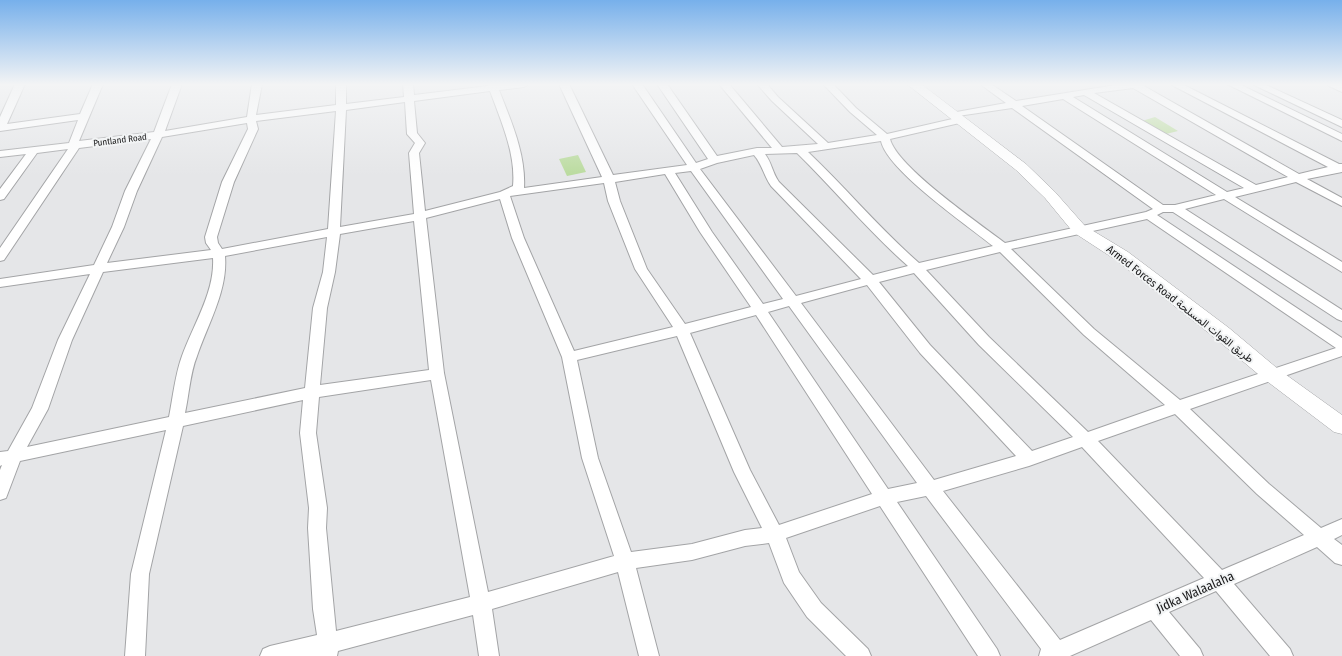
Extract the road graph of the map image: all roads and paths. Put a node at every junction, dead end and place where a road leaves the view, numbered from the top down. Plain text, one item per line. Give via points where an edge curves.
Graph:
1 (6, 115) edge
2 (166, 115) edge
3 (252, 115) edge
4 (287, 115) edge
5 (341, 115) edge
6 (410, 115) edge
7 (502, 115) edge
8 (579, 115) edge
9 (657, 115) edge
10 (683, 115) edge
11 (750, 115) edge
12 (792, 115) edge
13 (859, 115) edge
14 (955, 115) edge
15 (968, 115) edge
16 (1029, 115) edge
17 (1095, 115) edge
18 (1125, 115) edge
19 (1188, 115) edge
20 (1235, 115) edge
21 (1294, 115) edge
22 (1322, 115) edge
23 (84, 116) joint
24 (958, 117) junction
25 (251, 119) junction
26 (1342, 124) edge
27 (0, 128) edge
28 (158, 135) junction
29 (885, 137) junction
30 (1342, 138) edge
31 (824, 145) junction
32 (75, 146) junction
33 (34, 150) junction
34 (800, 150) junction
35 (757, 151) junction
36 (780, 151) junction
37 (0, 154) edge
38 (714, 160) junction
39 (695, 167) junction
40 (1341, 168) edge
41 (669, 172) junction
42 (1295, 178) junction
43 (609, 179) junction
44 (1253, 188) junction
45 (504, 194) junction
46 (1226, 196) junction
47 (0, 197) edge
48 (1342, 203) edge
49 (1175, 208) junction
50 (1155, 212) junction
51 (420, 216) junction
52 (1079, 229) junction
53 (334, 232) junction
54 (1003, 248) junction
55 (219, 253) junction
56 (0, 257) edge
57 (99, 268) junction
58 (917, 268) junction
59 (1342, 268) edge
60 (870, 280) junction
61 (0, 283) edge
62 (792, 299) junction
63 (760, 309) junction
64 (1342, 316) edge
65 (682, 330) junction
66 (1342, 345) edge
67 (1342, 351) edge
68 (569, 357) junction
69 (437, 374) junction
70 (1271, 374) junction
71 (313, 392) junction
72 (1177, 406) junction
73 (176, 421) junction
74 (1342, 426) edge
75 (1084, 439) junction
76 (7, 457) edge
77 (1029, 459) junction
78 (930, 488) junction
79 (0, 493) edge
80 (885, 498) junction
81 (1342, 527) edge
82 (775, 534) junction
83 (1320, 536) junction
84 (1342, 557) edge
85 (625, 561) junction
86 (1219, 581) junction
87 (481, 603) junction
88 (1155, 610) junction
89 (327, 649) edge
90 (1054, 655) edge
91 (135, 656) edge
92 (270, 656) edge
93 (489, 656) edge
94 (649, 656) edge
95 (861, 656) edge
96 (990, 656) edge
97 (1193, 656) edge
98 (1283, 656) edge

1 - 27 street
2 - 28 street
3 - 25 street
4 - 25 street, Puntland Road
5 - 53 street
6 - 51 street via 412,134 420,143 414,153
7 - 45 street via 520,178 518,188
8 - 43 street
9 - 39 street
10 - 38 street
11 - 36 street
12 - 31 street
13 - 29 street
14 - 24 street, Armed Forces Road طريق القوات المسلحة
15 - 24 street
16 - 50 street
17 - 46 street
18 - 44 street
19 - 42 street
20 - 40 street
21 - 30 street
22 - 26 street
23 - 27 street
23 - 32 street via 74,140
24 - 29 street
24 - 52 street, Armed Forces Road طريق القوات المسلحة via 1021,167 1050,195
25 - 28 street, Puntland Road
25 - 55 street via 253,129 228,182 211,236 212,243
28 - 32 street, Puntland Road
28 - 57 street
29 - 31 street
29 - 54 street via 898,163
31 - 34 street
32 - 33 street, Puntland Road
32 - 56 street
33 - 37 street, Puntland Road
33 - 47 street
34 - 36 street
34 - 58 street via 892,246
35 - 36 street
35 - 38 street
35 - 60 street via 766,162 769,175 775,184
38 - 39 street
39 - 41 street
39 - 62 street
40 - 42 street
41 - 43 street
41 - 63 street via 706,232
42 - 44 street
42 - 48 street
43 - 45 street
43 - 65 street via 621,222 641,269
44 - 46 street
45 - 51 street
45 - 68 street via 518,238
46 - 49 street
46 - 59 street
49 - 50 street
49 - 64 street
50 - 52 street
50 - 66 street
51 - 53 street
51 - 69 street
52 - 54 street
52 - 70 street, Armed Forces Road طريق القوات المسلحة via 1122,256
53 - 55 street
53 - 71 street via 329,272 320,308
54 - 58 street
54 - 72 street via 1089,332
55 - 57 street
55 - 73 street via 220,271 189,357
57 - 61 street
57 - 76 street via 65,340 40,409
58 - 60 street
58 - 75 street via 984,341
60 - 62 street
60 - 77 street via 925,349
62 - 63 street
62 - 78 street
63 - 65 street
63 - 80 street
65 - 68 street
65 - 82 street via 742,472
67 - 70 street
68 - 85 street via 590,458
69 - 71 street
69 - 87 street
70 - 72 street
70 - 74 street, Armed Forces Road طريق القوات المسلحة
71 - 73 street
71 - 89 street via 308,433 318,508 317,528
72 - 75 street
72 - 83 street via 1263,489
73 - 76 street
73 - 91 street via 140,574
75 - 77 street
75 - 86 street
76 - 79 street
77 - 78 street
78 - 80 street
78 - 90 street
80 - 82 street
80 - 96 street
81 - 83 street, Jidka Walaalaha
82 - 85 street via 745,538 670,556
82 - 95 street via 791,577 814,610
83 - 84 street
83 - 86 street, Jidka Walaalaha
85 - 87 street
85 - 94 street
86 - 88 street, Jidka Walaalaha
86 - 98 street
87 - 89 street
87 - 93 street
88 - 90 street, Jidka Walaalaha
88 - 97 street
89 - 92 street

